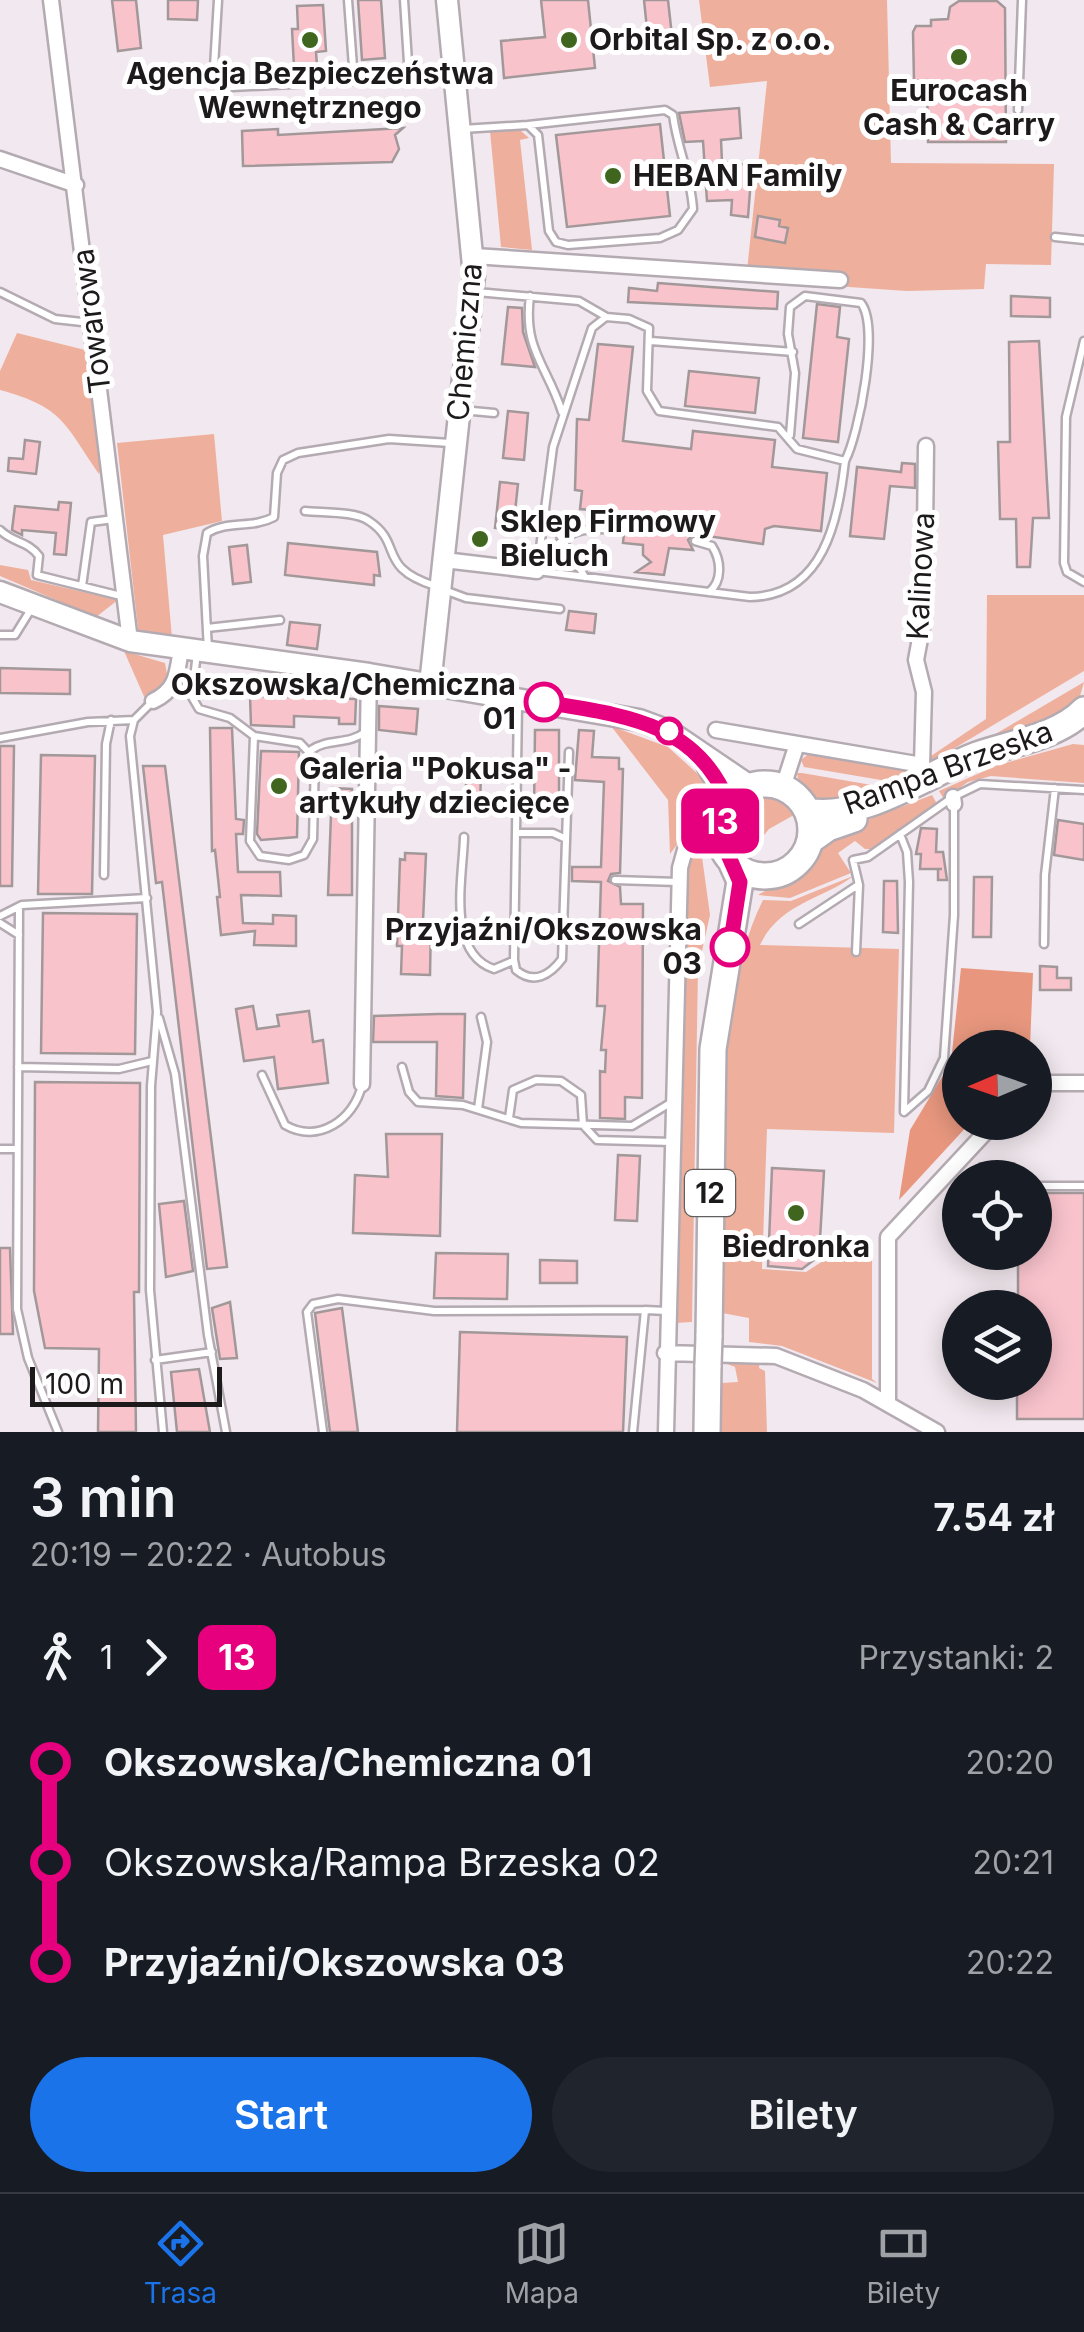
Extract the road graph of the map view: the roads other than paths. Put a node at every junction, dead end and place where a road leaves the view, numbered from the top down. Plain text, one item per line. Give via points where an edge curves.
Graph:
1 (51, 0) edge
2 (218, 0) edge
3 (348, 0) edge
4 (404, 0) edge
5 (447, 0) edge
6 (1022, 0) edge
7 (455, 76) junction
8 (409, 78) junction
9 (354, 80) junction
10 (1018, 110) dead end
11 (528, 126) junction
12 (460, 130) junction
13 (0, 159) edge
14 (76, 185) junction
15 (1055, 238) dead end
16 (1084, 240) edge
17 (474, 256) junction
18 (840, 280) dead end
19 (473, 291) junction
20 (0, 292) edge
21 (530, 296) junction
22 (606, 316) junction
23 (92, 323) junction
24 (651, 341) junction
25 (1084, 341) edge
26 (792, 352) junction
27 (460, 410) junction
28 (562, 412) junction
29 (494, 413) dead end
30 (790, 438) junction
31 (456, 444) junction
32 (926, 446) dead end
33 (845, 462) junction
34 (544, 510) junction
35 (305, 511) dead end
36 (116, 518) junction
37 (0, 530) edge
38 (617, 530) dead end
39 (559, 538) junction
40 (696, 541) dead end
41 (444, 560) junction
42 (537, 572) junction
43 (586, 578) junction
44 (1084, 582) edge
45 (82, 586) junction
46 (441, 588) junction
47 (0, 592) edge
48 (708, 593) junction
49 (125, 597) junction
50 (33, 605) junction
51 (560, 609) dead end
52 (280, 620) dead end
53 (207, 628) junction
54 (0, 635) edge
55 (130, 642) junction
56 (195, 651) junction
57 (369, 674) junction
58 (430, 684) junction
59 (519, 698) junction
60 (153, 701) joint
61 (1084, 710) edge
62 (112, 720) junction
63 (134, 720) junction
64 (716, 730) dead end
65 (366, 732) junction
66 (254, 736) junction
67 (0, 738) edge
68 (1084, 739) edge
69 (797, 744) junction
70 (310, 750) junction
71 (569, 752) dead end
72 (701, 755) junction
73 (750, 786) junction
74 (784, 788) junction
75 (1056, 788) junction
76 (1084, 790) edge
77 (954, 801) junction
78 (728, 802) junction
79 (808, 811) junction
80 (516, 832) junction
81 (900, 834) junction
82 (464, 837) dead end
83 (564, 838) junction
84 (811, 840) junction
85 (718, 845) junction
86 (104, 875) dead end
87 (775, 876) junction
88 (615, 880) dead end
89 (679, 882) junction
90 (859, 885) junction
91 (147, 898) junction
92 (19, 907) junction
93 (0, 920) edge
94 (799, 924) dead end
95 (19, 935) junction
96 (1044, 944) dead end
97 (730, 947) junction
98 (856, 952) dead end
99 (514, 960) junction
100 (157, 1012) junction
101 (481, 1018) dead end
102 (153, 1060) junction
103 (18, 1067) junction
104 (402, 1067) dead end
105 (262, 1075) dead end
106 (1052, 1083) edge
107 (1084, 1083) edge
108 (362, 1084) joint
109 (672, 1102) junction
110 (478, 1108) junction
111 (509, 1118) junction
112 (583, 1124) junction
113 (977, 1140) edge
114 (672, 1142) junction
115 (0, 1149) edge
116 (17, 1150) junction
117 (1052, 1186) edge
118 (1084, 1186) edge
119 (645, 1310) junction
120 (666, 1310) junction
121 (212, 1352) junction
122 (665, 1353) junction
123 (155, 1360) junction
124 (888, 1402) junction
125 (58, 1432) edge
126 (163, 1432) edge
127 (226, 1432) edge
128 (323, 1432) edge
129 (632, 1432) edge
130 (666, 1432) edge
131 (707, 1432) edge
132 (938, 1432) edge

1 - 14 street, Towarowa
2 - 9 lane via 214,66 224,84
3 - 9 lane
4 - 8 lane
5 - 7 main road, Chemiczna
6 - 10 lane
7 - 8 lane
7 - 12 main road, Chemiczna
8 - 9 lane
11 - 11 lane via 538,135 549,231 556,242 660,238 678,230 692,209 686,160 676,146 673,115 665,110
11 - 12 lane
12 - 17 main road, Chemiczna
13 - 14 street
14 - 23 street, Towarowa
15 - 16 lane
17 - 18 street
17 - 19 main road, Chemiczna
19 - 21 lane
19 - 27 main road, Chemiczna
20 - 23 lane via 55,319
21 - 22 lane via 579,301
21 - 28 lane via 532,353
22 - 24 lane via 643,322
22 - 28 lane via 592,328
23 - 36 street, Towarowa
24 - 26 lane
24 - 30 lane via 647,391 659,411 778,427
25 - 44 lane via 1068,406 1064,563 1074,580
26 - 30 lane
26 - 33 lane via 788,317 796,299 845,300 867,311 858,430
27 - 29 lane
27 - 31 main road, Chemiczna
28 - 34 lane
30 - 33 lane via 796,449
31 - 41 main road, Chemiczna
31 - 53 lane via 389,438 283,460 274,516 258,526 219,526 207,533
32 - 69 street, Kalinowa via 924,617 916,660 924,692 922,765
33 - 48 lane via 832,535 810,570 764,597
34 - 39 lane
34 - 42 lane
35 - 46 lane via 367,518 396,566 411,580
36 - 45 lane via 91,522
36 - 49 street, Towarowa
37 - 45 lane via 30,545 39,556 37,575
38 - 39 lane via 594,527
39 - 42 lane
39 - 43 lane
40 - 48 lane via 718,555 718,581
41 - 42 street
41 - 46 main road, Chemiczna
42 - 43 lane
43 - 48 lane
45 - 49 lane
46 - 51 lane via 466,598
46 - 58 main road, Chemiczna
47 - 50 main road
49 - 55 street, Towarowa
50 - 54 lane via 15,634
50 - 55 main road
52 - 53 lane
53 - 56 lane
55 - 56 main road
56 - 57 main road
56 - 60 street via 168,694
56 - 66 lane via 192,702
57 - 58 main road
57 - 65 street
58 - 59 main road
59 - 72 main road via 639,720 669,731
59 - 80 lane
60 - 63 lane
61 - 79 highway, Rampa Brzeska via 1062,726 884,797
62 - 63 lane
62 - 67 lane
62 - 86 lane
63 - 91 lane via 130,736
64 - 69 street
65 - 70 lane
65 - 108 street
66 - 70 lane via 300,742
66 - 70 lane via 250,840 260,856 288,860 304,855 312,840
68 - 84 highway, Rampa Brzeska / 12 via 1006,760
69 - 74 street
71 - 83 lane
72 - 73 main road
72 - 78 main road
73 - 74 highway
73 - 78 highway
74 - 79 highway
75 - 76 lane
75 - 77 lane via 990,783
75 - 96 lane
77 - 81 lane
77 - 81 lane via 944,1058 928,1091 904,1112 910,882
78 - 85 highway, 12
79 - 84 highway
80 - 83 lane
80 - 99 lane
81 - 90 lane via 853,860
82 - 99 lane via 465,942 494,969
83 - 99 lane via 562,959 551,973 535,978 516,970
84 - 87 highway, 12 via 798,863
85 - 87 highway via 742,870
85 - 89 street via 683,853
85 - 97 highway, 12 via 740,882
87 - 97 highway, 12 via 758,887
88 - 89 lane
89 - 109 street
90 - 94 lane
90 - 98 lane
91 - 92 lane
91 - 100 lane
92 - 93 lane
92 - 95 lane
93 - 95 lane
95 - 103 lane
97 - 131 highway, 12, bridge via 712,1050
100 - 102 lane
100 - 121 lane via 175,1074
101 - 110 lane via 486,1042
102 - 103 lane via 119,1069
102 - 123 lane
103 - 116 lane
104 - 110 lane via 418,1102
105 - 108 lane via 285,1125 310,1135 350,1111
106 - 107 street
109 - 112 lane via 632,1126
109 - 114 street
110 - 111 lane
111 - 112 lane
111 - 112 lane via 513,1090 561,1081 581,1096
112 - 114 lane via 597,1140
113 - 124 street via 888,1237
114 - 120 street
115 - 116 lane
116 - 125 lane via 17,1309 28,1358
117 - 118 lane
119 - 120 lane
119 - 128 lane via 434,1311 338,1299 312,1304 307,1312
119 - 129 lane
120 - 122 street
121 - 123 lane
121 - 127 lane
122 - 124 street via 768,1354
122 - 130 street
123 - 126 lane
124 - 132 street

